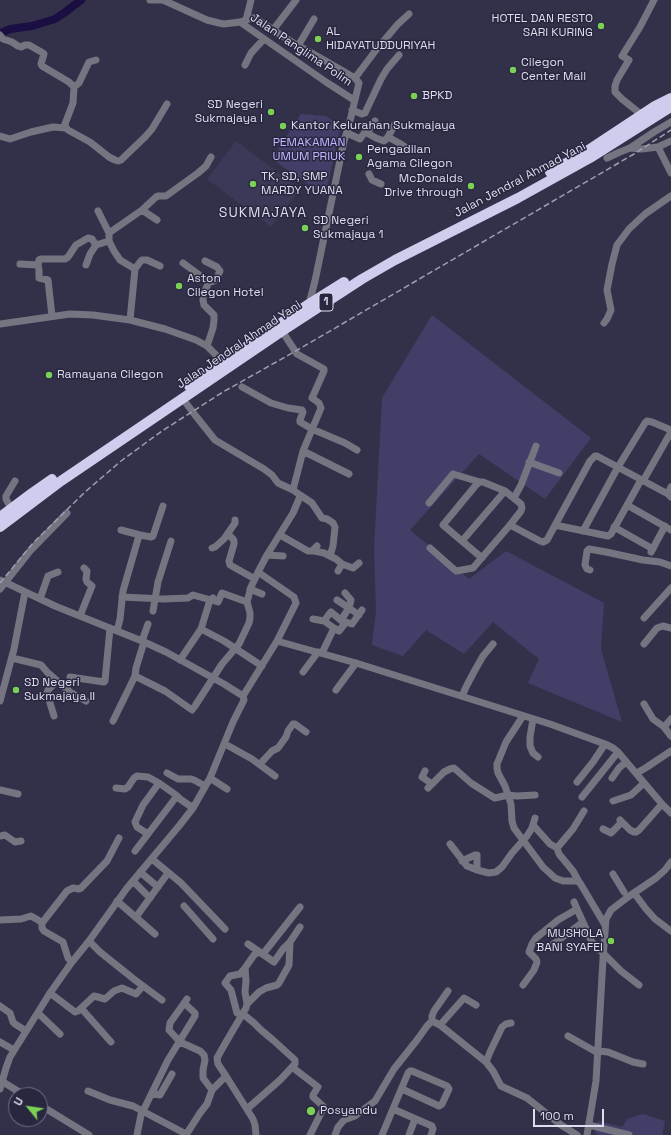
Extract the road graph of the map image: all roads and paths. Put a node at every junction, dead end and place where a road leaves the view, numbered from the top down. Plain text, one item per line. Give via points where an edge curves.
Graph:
1 (150, 0) edge
2 (251, 0) edge
3 (296, 0) edge
4 (654, 0) edge
5 (409, 14) dead end
6 (314, 19) dead end
7 (243, 21) junction
8 (273, 30) junction
9 (1, 37) edge
10 (264, 39) junction
11 (298, 46) junction
12 (0, 47) edge
13 (399, 55) dead end
14 (96, 60) dead end
15 (245, 65) dead end
16 (355, 78) junction
17 (74, 87) junction
18 (671, 98) edge
19 (354, 100) junction
20 (167, 104) dead end
21 (671, 107) edge
22 (352, 110) junction
23 (642, 115) junction
24 (375, 121) dead end
25 (671, 122) edge
26 (395, 124) dead end
27 (66, 128) junction
28 (347, 133) junction
29 (367, 133) junction
30 (0, 136) edge
31 (388, 137) junction
32 (671, 141) edge
33 (658, 147) junction
34 (630, 148) junction
35 (408, 149) dead end
36 (211, 157) dead end
37 (607, 158) dead end
38 (671, 173) edge
39 (369, 174) dead end
40 (381, 184) dead end
41 (671, 196) edge
42 (142, 210) junction
43 (98, 211) dead end
44 (157, 220) dead end
45 (109, 237) junction
46 (96, 245) junction
47 (205, 261) dead end
48 (20, 264) dead end
49 (183, 264) dead end
50 (38, 265) junction
51 (86, 265) dead end
52 (160, 266) dead end
53 (134, 269) junction
54 (209, 282) junction
55 (309, 304) junction
56 (52, 316) junction
57 (130, 320) junction
58 (604, 323) dead end
59 (0, 324) edge
60 (282, 331) junction
61 (207, 346) junction
62 (223, 362) junction
63 (242, 387) dead end
64 (183, 399) junction
65 (312, 429) junction
66 (671, 431) edge
67 (536, 446) dead end
68 (357, 450) dead end
69 (303, 451) junction
70 (529, 462) junction
71 (618, 467) junction
72 (559, 473) dead end
73 (349, 474) dead end
74 (642, 480) junction
75 (15, 481) dead end
76 (480, 482) junction
77 (671, 487) edge
78 (292, 490) junction
79 (505, 491) junction
80 (300, 495) junction
81 (670, 496) edge
82 (514, 498) junction
83 (429, 503) dead end
84 (627, 505) junction
85 (163, 506) dead end
86 (12, 508) junction
87 (67, 513) dead end
88 (0, 517) edge
89 (236, 520) dead end
90 (555, 524) junction
91 (510, 525) junction
92 (0, 527) edge
93 (614, 527) junction
94 (668, 528) edge
95 (121, 530) dead end
96 (583, 531) junction
97 (228, 534) junction
98 (140, 535) junction
99 (280, 535) junction
100 (171, 541) dead end
101 (462, 541) junction
102 (212, 548) dead end
103 (430, 548) dead end
104 (267, 555) junction
105 (283, 556) dead end
106 (330, 556) junction
107 (482, 558) junction
108 (359, 563) dead end
109 (342, 564) junction
110 (671, 566) edge
111 (84, 568) dead end
112 (590, 570) dead end
113 (58, 572) dead end
114 (338, 572) dead end
115 (256, 576) junction
116 (3, 581) edge
117 (671, 588) edge
118 (0, 589) edge
119 (250, 589) junction
120 (25, 592) junction
121 (345, 593) dead end
122 (262, 594) dead end
123 (122, 597) junction
124 (40, 599) junction
125 (156, 599) junction
126 (210, 600) junction
127 (337, 600) dead end
128 (247, 602) junction
129 (349, 608) junction
130 (153, 611) dead end
131 (80, 616) junction
132 (644, 618) dead end
133 (313, 619) dead end
134 (324, 621) junction
135 (343, 622) junction
136 (148, 624) dead end
137 (334, 628) junction
138 (671, 628) edge
139 (114, 629) junction
140 (201, 629) junction
141 (277, 640) junction
142 (143, 641) junction
143 (493, 644) dead end
144 (644, 644) dead end
145 (235, 649) junction
146 (320, 653) junction
147 (12, 658) junction
148 (180, 660) junction
149 (356, 663) junction
150 (262, 666) junction
151 (303, 672) dead end
152 (70, 676) dead end
153 (135, 676) junction
154 (213, 678) junction
155 (57, 681) junction
156 (336, 690) dead end
157 (243, 696) junction
158 (462, 696) junction
159 (0, 701) edge
160 (86, 701) dead end
161 (644, 704) dead end
162 (54, 716) dead end
163 (523, 716) junction
164 (533, 719) junction
165 (671, 719) edge
166 (113, 721) dead end
167 (664, 727) junction
168 (306, 732) dead end
169 (671, 736) edge
170 (224, 744) junction
171 (605, 744) junction
172 (671, 751) edge
173 (618, 752) junction
174 (538, 757) dead end
175 (626, 762) junction
176 (260, 764) junction
177 (425, 771) dead end
178 (167, 773) dead end
179 (637, 773) junction
180 (275, 776) dead end
181 (210, 778) junction
182 (612, 778) dead end
183 (577, 782) dead end
184 (159, 783) junction
185 (644, 783) junction
186 (205, 786) junction
187 (116, 788) dead end
188 (0, 790) edge
189 (227, 790) dead end
190 (18, 794) dead end
191 (535, 794) dead end
192 (508, 795) junction
193 (177, 796) junction
194 (582, 797) dead end
195 (613, 801) dead end
196 (662, 804) junction
197 (193, 808) junction
198 (584, 811) dead end
199 (671, 813) edge
200 (602, 829) dead end
201 (148, 834) junction
202 (0, 836) edge
203 (119, 838) dead end
204 (21, 841) dead end
205 (523, 841) junction
206 (450, 844) dead end
207 (557, 848) junction
208 (135, 851) dead end
209 (152, 859) junction
210 (462, 860) junction
211 (671, 862) edge
212 (477, 870) junction
213 (140, 872) junction
214 (168, 873) junction
215 (613, 874) dead end
216 (133, 881) junction
217 (579, 882) junction
218 (158, 887) junction
219 (616, 888) dead end
220 (634, 893) junction
221 (626, 894) junction
222 (150, 898) junction
223 (117, 901) junction
224 (200, 902) junction
225 (574, 902) dead end
226 (184, 906) dead end
227 (300, 907) dead end
228 (577, 909) junction
229 (189, 912) junction
230 (136, 917) junction
231 (0, 920) edge
232 (583, 922) junction
233 (42, 924) junction
234 (605, 925) junction
235 (300, 927) dead end
236 (225, 929) dead end
237 (671, 931) edge
238 (280, 933) junction
239 (155, 934) dead end
240 (212, 939) dead end
241 (89, 941) junction
242 (290, 941) junction
243 (248, 944) dead end
244 (552, 945) dead end
245 (261, 953) junction
246 (603, 953) junction
247 (72, 962) junction
248 (245, 968) junction
249 (639, 984) dead end
250 (523, 985) dead end
251 (143, 986) junction
252 (448, 991) dead end
253 (50, 993) junction
254 (162, 1000) dead end
255 (247, 1004) junction
256 (476, 1005) dead end
257 (0, 1006) edge
258 (81, 1008) junction
259 (38, 1013) junction
260 (243, 1014) junction
261 (432, 1021) junction
262 (511, 1023) dead end
263 (440, 1025) junction
264 (26, 1031) junction
265 (60, 1034) dead end
266 (568, 1036) dead end
267 (0, 1042) edge
268 (111, 1042) dead end
269 (180, 1042) junction
270 (14, 1050) junction
271 (598, 1052) junction
272 (486, 1062) junction
273 (642, 1064) dead end
274 (292, 1066) junction
275 (172, 1074) dead end
276 (226, 1076) junction
277 (1, 1081) edge
278 (11, 1087) edge
279 (0, 1089) edge
280 (402, 1089) junction
281 (212, 1090) junction
282 (88, 1091) dead end
283 (152, 1093) junction
284 (393, 1109) junction
285 (48, 1110) edge
286 (247, 1110) junction
287 (143, 1111) junction
288 (416, 1119) junction
289 (589, 1125) junction
290 (89, 1135) edge
291 (136, 1135) edge
292 (186, 1135) edge
293 (256, 1135) edge
294 (310, 1135) edge
295 (335, 1135) edge
296 (382, 1135) edge
297 (409, 1135) edge
298 (431, 1135) edge
299 (577, 1135) edge
300 (587, 1135) edge
301 (629, 1135) edge

1 - 7 street, Jalan Panglima Polim via 163,0 213,22 224,24
2 - 7 street
3 - 8 street
4 - 23 street via 622,56 629,60 617,80 614,92
5 - 16 street via 376,50
6 - 11 street
7 - 8 street via 255,18
7 - 10 street, Jalan Panglima Polim
8 - 11 street
9 - 12 street
9 - 17 street via 21,47 29,45 43,53 42,66
10 - 15 street via 251,53
10 - 19 street, Jalan Panglima Polim
11 - 16 street
13 - 22 street via 381,79 365,113
14 - 17 street via 89,62 79,83
16 - 19 street via 359,83
17 - 27 street via 73,103 65,124
18 - 23 highway, Jalan Jendral Ahmad Yani / 1
19 - 22 street, Jalan Panglima Polim
20 - 27 street via 152,129 118,161
21 - 60 highway, Jalan Jendral Ahmad Yani / 1 via 590,158 362,279
22 - 28 street, Jalan Panglima Polim
23 - 55 highway, Jalan Jendral Ahmad Yani / 1 via 584,153 386,258
24 - 29 street
25 - 34 street
26 - 31 street
27 - 30 street via 53,127 10,139
28 - 29 street via 360,139 365,132
28 - 55 street, Jalan Panglima Polim
29 - 31 street via 384,140
31 - 35 street
32 - 33 street
33 - 34 street
33 - 38 street
34 - 37 street
36 - 42 street via 198,174 166,196 156,197
39 - 40 street via 372,180
41 - 58 street via 645,214 629,229 618,245 607,290 611,310
42 - 44 street
42 - 45 street
43 - 45 street
45 - 46 street
45 - 53 street via 120,260
46 - 50 street via 88,238 76,245 65,259 40,260
46 - 51 street
47 - 54 street via 218,267 220,271 214,281
48 - 50 street
49 - 54 street
50 - 56 street via 39,278 48,280
52 - 53 street via 142,260
53 - 57 street
54 - 61 street via 203,300 204,305 214,315 214,320
55 - 62 highway, Jalan Jendral Ahmad Yani / 1
56 - 57 street via 81,314
56 - 59 street
57 - 61 street via 183,335
60 - 64 highway, Jalan Jendral Ahmad Yani / 1
60 - 65 street via 296,354 324,369 312,398 321,408
61 - 62 street
62 - 86 highway, Jalan Jendral Ahmad Yani / 1
63 - 65 street via 271,403 302,410 300,421
64 - 78 street via 215,440 267,471 278,483
64 - 92 highway, Jalan Jendral Ahmad Yani / 1 via 61,481
65 - 68 street
65 - 69 street
66 - 71 street via 647,421
66 - 74 street
67 - 70 street
69 - 73 street
69 - 78 street
70 - 72 street
70 - 82 street
71 - 74 street
71 - 90 street via 598,456 593,457
71 - 96 street
74 - 81 street
74 - 84 street
75 - 86 street via 6,496
76 - 79 street
76 - 83 street via 453,474
76 - 101 street via 443,525
77 - 81 street
78 - 80 street
79 - 82 street
79 - 101 street
80 - 99 street
80 - 106 street via 312,503 322,518 333,523 335,528
82 - 91 street via 521,504 522,511
84 - 93 street
84 - 94 street
85 - 98 street via 153,536
86 - 88 highway, Jalan Jendral Ahmad Yani / 1
87 - 116 street
89 - 97 street
90 - 91 street via 547,540 543,542
90 - 96 street
91 - 107 street
93 - 94 street via 652,551
93 - 96 street via 608,536
95 - 98 street
97 - 102 street via 220,544
97 - 115 street via 234,538 230,564 241,572
98 - 123 street
99 - 104 street
99 - 106 street via 308,551 315,548
100 - 125 street
101 - 107 street
103 - 107 street via 456,571 473,568
104 - 105 street
104 - 115 street
106 - 109 street
108 - 109 street via 353,568
109 - 114 street
110 - 112 street via 589,549 585,565 586,569
111 - 131 street via 87,571 87,582 92,588
113 - 124 street via 48,576
115 - 119 street
115 - 141 street via 294,597 296,601
116 - 118 street
116 - 120 street
117 - 132 street
119 - 122 street
119 - 128 street
120 - 124 street
120 - 147 street
121 - 129 street via 351,600
123 - 125 street
123 - 139 street via 121,614
124 - 131 street
125 - 126 street via 188,598 193,595
125 - 130 street
126 - 128 street via 218,602 222,593
126 - 140 street
127 - 129 street
128 - 145 street via 249,623
129 - 135 street
129 - 135 street via 360,613 352,624
131 - 139 street
133 - 134 street
134 - 135 street via 333,612
134 - 137 street
135 - 137 street via 339,631
136 - 142 street
137 - 146 street
138 - 144 street via 657,628
139 - 142 street
139 - 152 street via 104,682
140 - 145 street
140 - 148 street
141 - 146 street
141 - 150 street
142 - 148 street
142 - 153 street
143 - 158 street via 466,684
145 - 150 street
145 - 154 street
146 - 149 street
146 - 151 street
147 - 155 street via 39,664
147 - 159 street
148 - 154 street
149 - 156 street
149 - 158 street
150 - 157 street
153 - 154 street via 165,691 191,710
153 - 166 street
154 - 157 street
155 - 160 street
155 - 162 street via 47,693
157 - 170 street via 243,702
158 - 163 street
161 - 167 street via 653,719
163 - 164 street
163 - 192 street via 506,742 497,764 498,773
164 - 171 street
164 - 174 street via 530,746
165 - 167 street
167 - 169 street
168 - 176 street via 293,724 278,748
170 - 176 street
170 - 181 street
171 - 173 street
171 - 183 street
172 - 179 street
173 - 175 street
173 - 194 street
175 - 179 street
175 - 182 street
176 - 180 street
177 - 192 street via 422,777 430,786 444,772 454,768 493,797
178 - 186 street via 178,779 194,780
179 - 185 street
181 - 186 street
181 - 189 street
184 - 187 street via 148,776 137,776 125,789
184 - 193 street
184 - 201 street via 135,822 137,827
185 - 195 street via 631,795
185 - 196 street
186 - 197 street
188 - 190 street
191 - 192 street
192 - 205 street via 514,828
193 - 197 street
193 - 201 street
196 - 199 street
196 - 200 street via 636,832 621,821 611,833
197 - 209 street
198 - 207 street
201 - 208 street
202 - 204 street via 5,835 15,842
203 - 233 street via 107,861 82,888 67,891
205 - 207 street via 534,821 550,844
205 - 212 street via 496,872
205 - 217 street via 555,878
206 - 210 street
207 - 217 street
209 - 213 street
209 - 214 street
210 - 212 street via 467,866
210 - 212 street via 477,855
211 - 220 street via 656,878
213 - 216 street
213 - 218 street
214 - 218 street
214 - 224 street
215 - 221 street
216 - 222 street
216 - 223 street
217 - 234 street
218 - 222 street
219 - 221 street
220 - 221 street
220 - 237 street via 646,909
221 - 234 street via 611,910
222 - 230 street
223 - 230 street
223 - 241 street
224 - 229 street
224 - 236 street
225 - 228 street
226 - 229 street
227 - 238 street
228 - 232 street
228 - 250 street via 536,938 529,952 537,963
229 - 240 street
230 - 239 street
231 - 233 street via 31,916
232 - 244 street
232 - 246 street via 592,942
233 - 247 street via 44,931 64,943 67,957
234 - 246 street
235 - 242 street
238 - 242 street
238 - 245 street
241 - 247 street
241 - 251 street
242 - 245 street via 274,962
242 - 255 street via 289,965 282,978 277,985 259,992
243 - 245 street
245 - 248 street via 254,955
246 - 249 street
246 - 271 street
247 - 253 street
248 - 255 street
248 - 260 street via 240,974 230,976 225,983 231,990 237,1013
251 - 254 street
251 - 258 street via 136,994 122,988 105,999 92,996
252 - 261 street via 434,1011
253 - 258 street via 74,1012
253 - 259 street
255 - 260 street
256 - 263 street via 464,998
257 - 264 street via 10,1013 15,1024
258 - 268 street
259 - 264 street
259 - 265 street
260 - 274 street via 295,1060
260 - 276 street via 217,1058
261 - 263 street
261 - 295 street via 394,1069 376,1101 355,1116 344,1120
262 - 272 street via 502,1027
263 - 272 street
264 - 270 street
266 - 271 street
267 - 270 street
269 - 269 street via 196,1015 186,1001 169,1027
269 - 281 street via 204,1055 203,1078
269 - 283 street
270 - 277 street
271 - 273 street via 608,1052
271 - 289 street
272 - 299 street via 494,1071 501,1086 527,1098
274 - 286 street
274 - 294 street via 318,1087 313,1096 324,1107
275 - 283 street via 160,1095
276 - 281 street
276 - 286 street
277 - 278 street
277 - 279 street
280 - 280 street via 411,1071 449,1088 439,1106
280 - 284 street
281 - 292 street via 207,1104
282 - 287 street
283 - 287 street
284 - 288 street
284 - 296 street
285 - 290 street
286 - 293 street via 254,1122
287 - 291 street
287 - 292 street
288 - 297 street
288 - 298 street via 432,1126 434,1129
289 - 300 street
289 - 301 street

